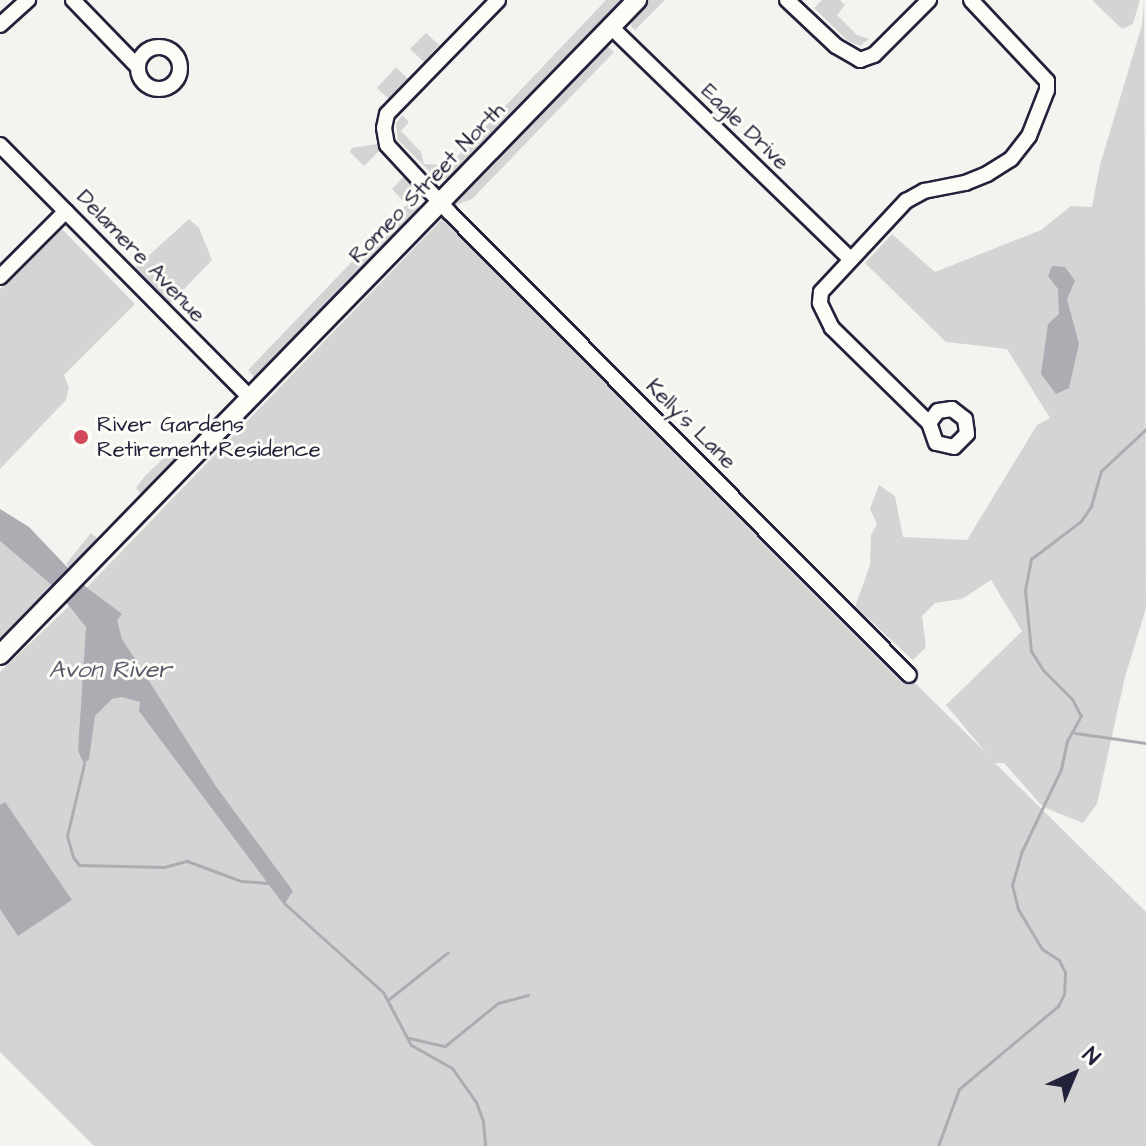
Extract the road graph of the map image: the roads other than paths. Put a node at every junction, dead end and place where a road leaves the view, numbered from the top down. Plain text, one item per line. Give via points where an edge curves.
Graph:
1 (28, 0) edge
2 (73, 0) edge
3 (498, 0) edge
4 (637, 0) edge
5 (787, 0) edge
6 (929, 0) edge
7 (971, 0) edge
8 (0, 25) edge
9 (611, 27) junction
10 (137, 66) dead end
11 (0, 145) edge
12 (441, 204) junction
13 (66, 211) junction
14 (849, 258) junction
15 (0, 277) edge
16 (250, 398) junction
17 (929, 423) dead end
18 (0, 655) edge
19 (909, 675) dead end

1 - 8 street
2 - 10 street
3 - 12 street, Kelly's Lane via 387,114 387,145
4 - 9 main road, Romeo Street North
5 - 6 street via 836,46 860,60 874,55
7 - 14 street via 1047,81 1029,136 1011,159 987,174 906,201
9 - 12 main road, Romeo Street North
9 - 14 street, Eagle Drive
11 - 13 street, Delamere Avenue
12 - 16 main road, Romeo Street North
12 - 19 street, Kelly's Lane
13 - 15 street
13 - 16 street, Delamere Avenue
14 - 17 street via 821,292 825,316
16 - 18 main road, Romeo Street North

